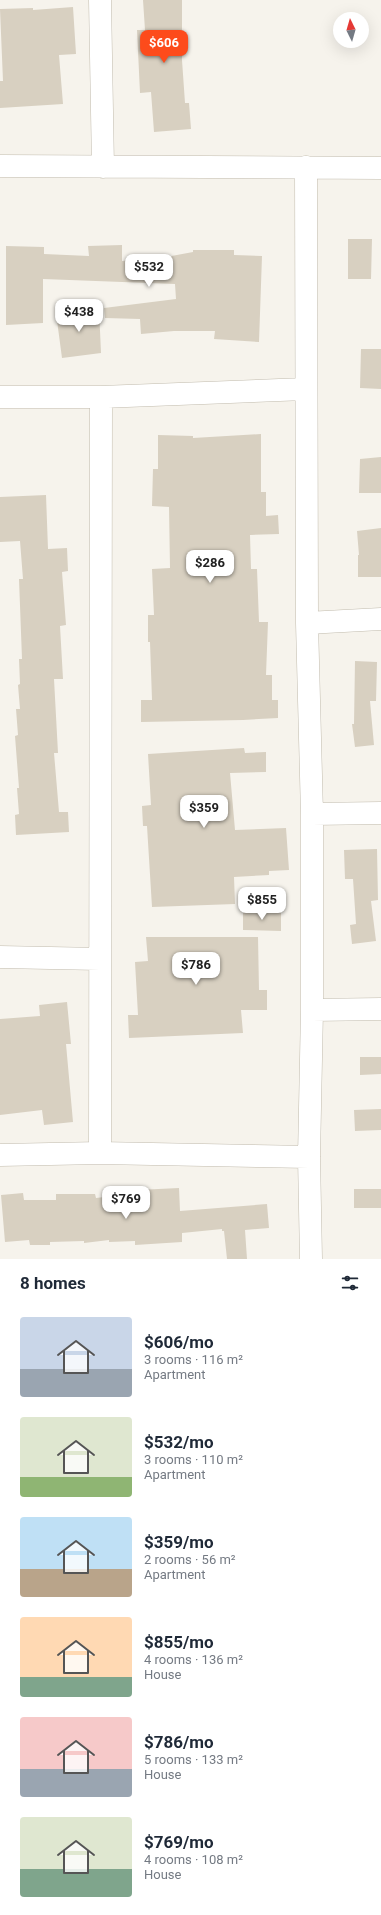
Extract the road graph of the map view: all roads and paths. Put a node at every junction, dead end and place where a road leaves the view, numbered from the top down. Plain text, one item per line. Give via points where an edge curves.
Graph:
1 (100, 0) edge
2 (0, 166) edge
3 (103, 167) junction
4 (306, 167) junction
5 (381, 168) edge
6 (305, 389) junction
7 (0, 397) edge
8 (101, 397) junction
9 (381, 619) edge
10 (307, 623) junction
11 (381, 813) edge
12 (312, 814) junction
13 (0, 958) edge
14 (100, 960) junction
15 (381, 1009) edge
16 (312, 1010) junction
17 (100, 1153) junction
18 (0, 1155) edge
19 (309, 1158) junction
20 (311, 1259) edge

1 - 3 street
2 - 3 street
3 - 4 street
4 - 5 street
4 - 6 street
6 - 8 street
6 - 10 street
7 - 8 street
8 - 14 street
9 - 10 street
10 - 12 street
11 - 12 street
12 - 16 street
13 - 14 street
14 - 17 street
15 - 16 street
16 - 19 street
17 - 18 street
17 - 19 street
19 - 20 street

